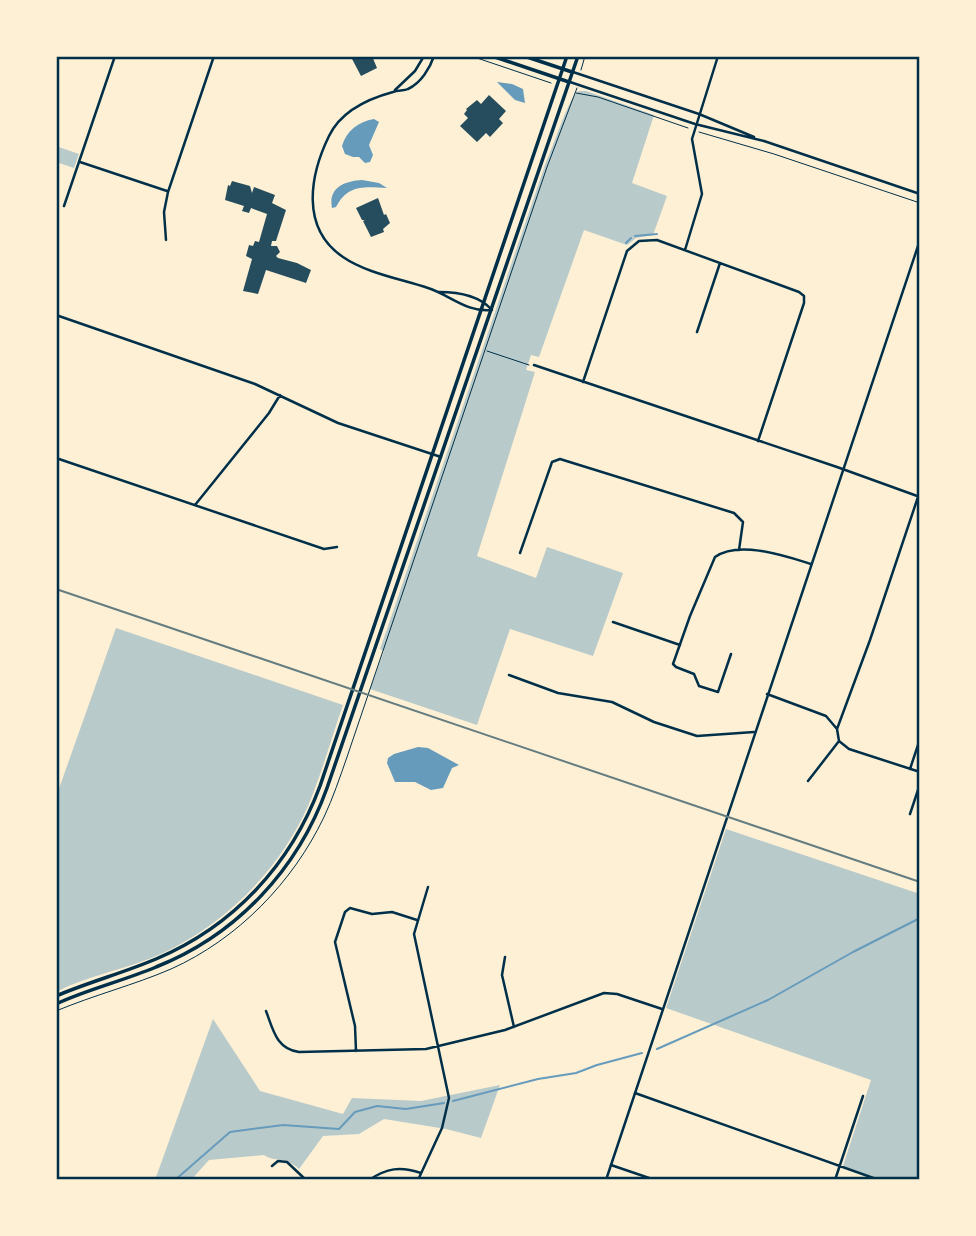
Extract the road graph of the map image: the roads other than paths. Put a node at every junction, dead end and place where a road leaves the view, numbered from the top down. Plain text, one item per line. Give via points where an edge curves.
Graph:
1 (116, 56) edge
2 (214, 56) edge
3 (424, 56) edge
4 (434, 56) edge
5 (492, 56) edge
6 (524, 56) edge
7 (567, 56) edge
8 (578, 56) edge
9 (718, 56) edge
10 (562, 69) junction
11 (572, 72) junction
12 (559, 78) junction
13 (569, 82) junction
14 (394, 91) junction
15 (699, 114) junction
16 (695, 124) junction
17 (764, 141) junction
18 (80, 162) junction
19 (168, 192) junction
20 (920, 194) edge
21 (64, 206) dead end
22 (166, 240) dead end
23 (920, 240) edge
24 (685, 250) junction
25 (720, 263) junction
26 (439, 292) junction
27 (484, 302) junction
28 (492, 310) junction
29 (480, 311) junction
30 (56, 315) edge
31 (697, 332) dead end
32 (534, 365) road end
33 (583, 382) junction
34 (280, 395) junction
35 (758, 441) junction
36 (432, 454) junction
37 (441, 457) junction
38 (56, 458) edge
39 (843, 470) junction
40 (920, 491) edge
41 (919, 497) edge
42 (195, 505) junction
43 (337, 547) dead end
44 (739, 550) junction
45 (520, 553) dead end
46 (811, 564) junction
47 (613, 622) dead end
48 (680, 645) junction
49 (731, 654) dead end
50 (509, 675) dead end
51 (767, 694) junction
52 (837, 729) junction
53 (754, 732) junction
54 (920, 739) edge
55 (839, 741) junction
56 (910, 769) junction
57 (920, 772) edge
58 (808, 781) dead end
59 (920, 784) edge
60 (910, 814) dead end
61 (428, 887) dead end
62 (417, 920) junction
63 (505, 957) dead end
64 (56, 996) edge
65 (56, 1004) edge
66 (662, 1009) junction
67 (267, 1011) dead end
68 (514, 1027) junction
69 (439, 1046) junction
70 (356, 1051) junction
71 (635, 1093) junction
72 (863, 1096) dead end
73 (611, 1165) junction
74 (272, 1166) dead end
75 (839, 1166) junction
76 (421, 1173) junction
77 (306, 1180) edge
78 (369, 1180) edge
79 (418, 1180) edge
80 (606, 1180) edge
81 (655, 1180) edge
82 (835, 1180) edge
83 (879, 1180) edge

1 - 18 street
2 - 19 street
3 - 14 street
4 - 14 street via 414,85
5 - 12 main road
6 - 10 main road
7 - 10 main road
8 - 11 main road
9 - 15 street
10 - 11 main road
10 - 12 main road
11 - 13 main road
11 - 15 street
12 - 13 main road
12 - 27 main road
13 - 16 street
13 - 28 main road
14 - 26 street via 352,108 333,129 314,180 313,210 322,235 344,257
15 - 16 street
15 - 17 street
16 - 17 street
16 - 24 street via 692,143 702,194
17 - 20 street
18 - 19 street
18 - 21 street
19 - 22 street
23 - 39 street
24 - 25 street
24 - 33 street via 652,239 629,248
25 - 31 street
25 - 35 street via 799,292 805,300
26 - 27 street via 457,292
26 - 29 street
27 - 28 street
27 - 29 main road
28 - 29 street
28 - 37 main road
29 - 36 main road
30 - 34 street
32 - 33 street
33 - 35 street
34 - 36 street via 338,423
34 - 42 street
35 - 39 street
36 - 37 street
36 - 64 main road via 314,801 279,863 253,895 221,923 174,951
37 - 65 main road via 321,805 287,866 245,914 211,939 175,959
38 - 42 street
39 - 41 street
39 - 46 street
40 - 41 street
41 - 52 street
42 - 43 street via 324,549
44 - 45 street via 743,522 733,513 564,459 551,465
44 - 46 street via 773,553
44 - 48 street via 715,557
46 - 51 street
47 - 48 street
48 - 49 street via 673,666 694,674 699,686 718,692
50 - 53 street via 558,693 612,702 697,736
51 - 52 street via 821,713
51 - 53 street
52 - 55 street
53 - 66 street
54 - 56 street
55 - 56 street
55 - 58 street
56 - 57 street
59 - 60 street
61 - 62 street
62 - 69 street via 415,937
62 - 70 street via 392,912 347,909 335,942 355,1026
63 - 68 street via 502,975
66 - 68 street via 617,994 601,994
66 - 71 street
67 - 70 street via 276,1037 289,1050
68 - 69 street
69 - 70 street
69 - 76 street via 448,1108
71 - 73 street
71 - 75 street
72 - 75 street
73 - 80 street
73 - 81 street
74 - 77 street via 287,1162
75 - 82 street
75 - 83 street
76 - 78 street via 395,1168
76 - 79 street

